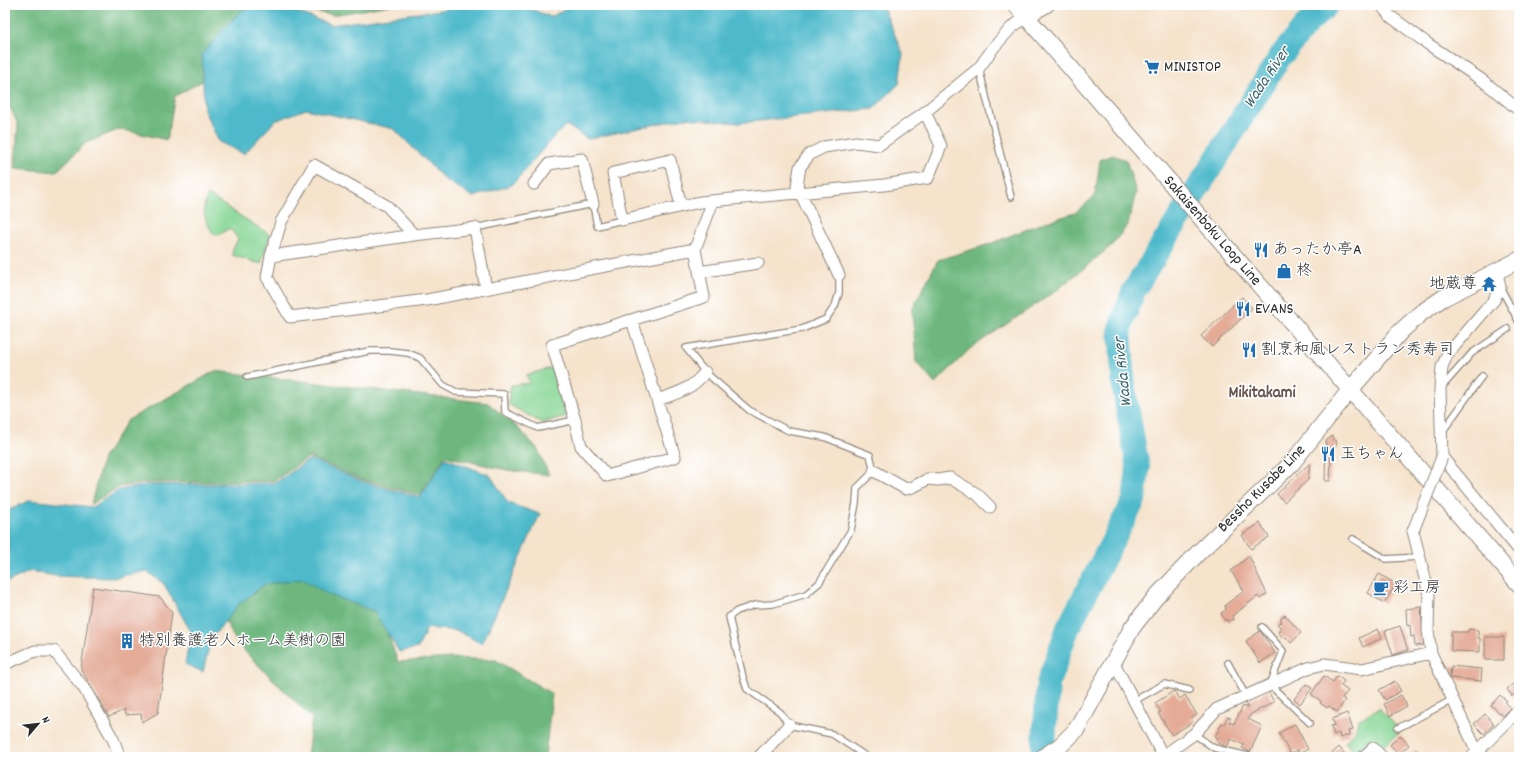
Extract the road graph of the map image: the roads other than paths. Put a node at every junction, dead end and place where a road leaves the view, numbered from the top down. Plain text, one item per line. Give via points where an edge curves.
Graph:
1 (1016, 5) edge
2 (1047, 5) edge
3 (1381, 5) edge
4 (1026, 17) junction
5 (979, 68) junction
6 (1519, 110) edge
7 (925, 112) junction
8 (534, 184) dead end
9 (800, 192) junction
10 (1011, 197) dead end
11 (712, 201) junction
12 (593, 204) junction
13 (681, 206) junction
14 (622, 220) junction
15 (475, 228) junction
16 (414, 235) junction
17 (694, 249) junction
18 (271, 256) junction
19 (1519, 260) edge
20 (758, 263) dead end
21 (699, 272) junction
22 (839, 274) joint
23 (1498, 279) junction
24 (486, 289) junction
25 (632, 320) junction
26 (1519, 322) edge
27 (1508, 329) dead end
28 (705, 372) junction
29 (247, 376) dead end
30 (1482, 376) dead end
31 (1440, 389) junction
32 (1350, 390) junction
33 (657, 400) junction
34 (575, 420) junction
35 (1441, 433) junction
36 (1442, 457) junction
37 (874, 471) junction
38 (990, 507) dead end
39 (1353, 539) dead end
40 (1519, 550) edge
41 (1419, 557) junction
42 (1519, 584) edge
43 (1262, 626) dead end
44 (1431, 654) junction
45 (1113, 661) junction
46 (1228, 663) dead end
47 (5, 664) edge
48 (1270, 685) junction
49 (1189, 690) dead end
50 (1246, 696) junction
51 (1452, 700) junction
52 (1133, 701) junction
53 (1519, 710) edge
54 (1310, 723) dead end
55 (789, 725) junction
56 (1398, 728) dead end
57 (1194, 734) junction
58 (1054, 752) edge
59 (1478, 755) edge
60 (120, 757) edge
61 (759, 757) edge
62 (867, 757) edge
63 (1163, 757) edge
64 (1252, 757) edge
65 (1363, 757) edge
66 (1382, 757) edge

1 - 4 main road, Sakaisenboku Loop Line
2 - 4 street
3 - 6 street via 1390,16 1482,80
4 - 5 street via 994,47
4 - 32 main road, Sakaisenboku Loop Line
5 - 7 street
5 - 10 lane
7 - 9 street via 879,145 856,142 824,147 810,154 800,167 797,186
7 - 9 street via 941,146 928,178 884,185
8 - 12 street via 549,164 582,159
9 - 11 street
9 - 22 street
11 - 13 street
11 - 17 street
12 - 14 lane via 597,226
12 - 15 lane
13 - 14 street
13 - 14 street via 670,160 613,173
15 - 16 street
15 - 24 street
16 - 18 street
16 - 18 street via 387,206 314,165 281,222
17 - 21 street
17 - 24 street
18 - 24 street via 267,277 290,317 427,300
19 - 23 main road, Bessho Kusabe Line
20 - 21 street
21 - 25 street via 704,297
22 - 28 lane via 839,293 835,306 826,319 802,329 686,348
23 - 26 lane
23 - 31 street via 1494,300 1448,355 1442,368
23 - 32 main road, Bessho Kusabe Line via 1443,298 1421,313 1400,332
25 - 33 street
25 - 34 street via 552,345
27 - 31 lane via 1472,353
28 - 33 street via 684,391
28 - 37 lane via 749,410 789,431 824,437 870,455
29 - 34 lane via 369,350 408,353 420,358 443,385 456,392 504,394 505,412 538,428
30 - 35 lane
31 - 35 street
32 - 42 main road, Sakaisenboku Loop Line
32 - 45 main road, Bessho Kusabe Line via 1292,463 1155,598 1132,628
33 - 34 street via 675,457 607,476 581,446
35 - 36 street
36 - 40 street
36 - 41 street, bridge via 1413,531
37 - 38 street via 906,489 928,479 950,478 977,494
37 - 55 lane via 857,488 851,530 819,583 806,594 773,604 755,605 737,611 729,617 747,688 780,712
39 - 41 lane via 1386,558
41 - 44 street via 1429,594 1428,630
43 - 48 lane via 1283,651
44 - 48 street via 1362,669 1324,664 1308,668
44 - 51 street
45 - 52 street
45 - 58 main road, Bessho Kusabe Line via 1076,730
46 - 50 lane
47 - 60 street via 35,651 54,650 84,688 113,739
48 - 50 street
48 - 54 lane
49 - 52 lane via 1164,684
50 - 57 street via 1217,709
51 - 56 lane
51 - 59 street
52 - 63 street
53 - 59 street
55 - 61 street
55 - 62 lane via 832,734
57 - 63 street
57 - 64 lane via 1214,748
65 - 66 street via 1373,748

